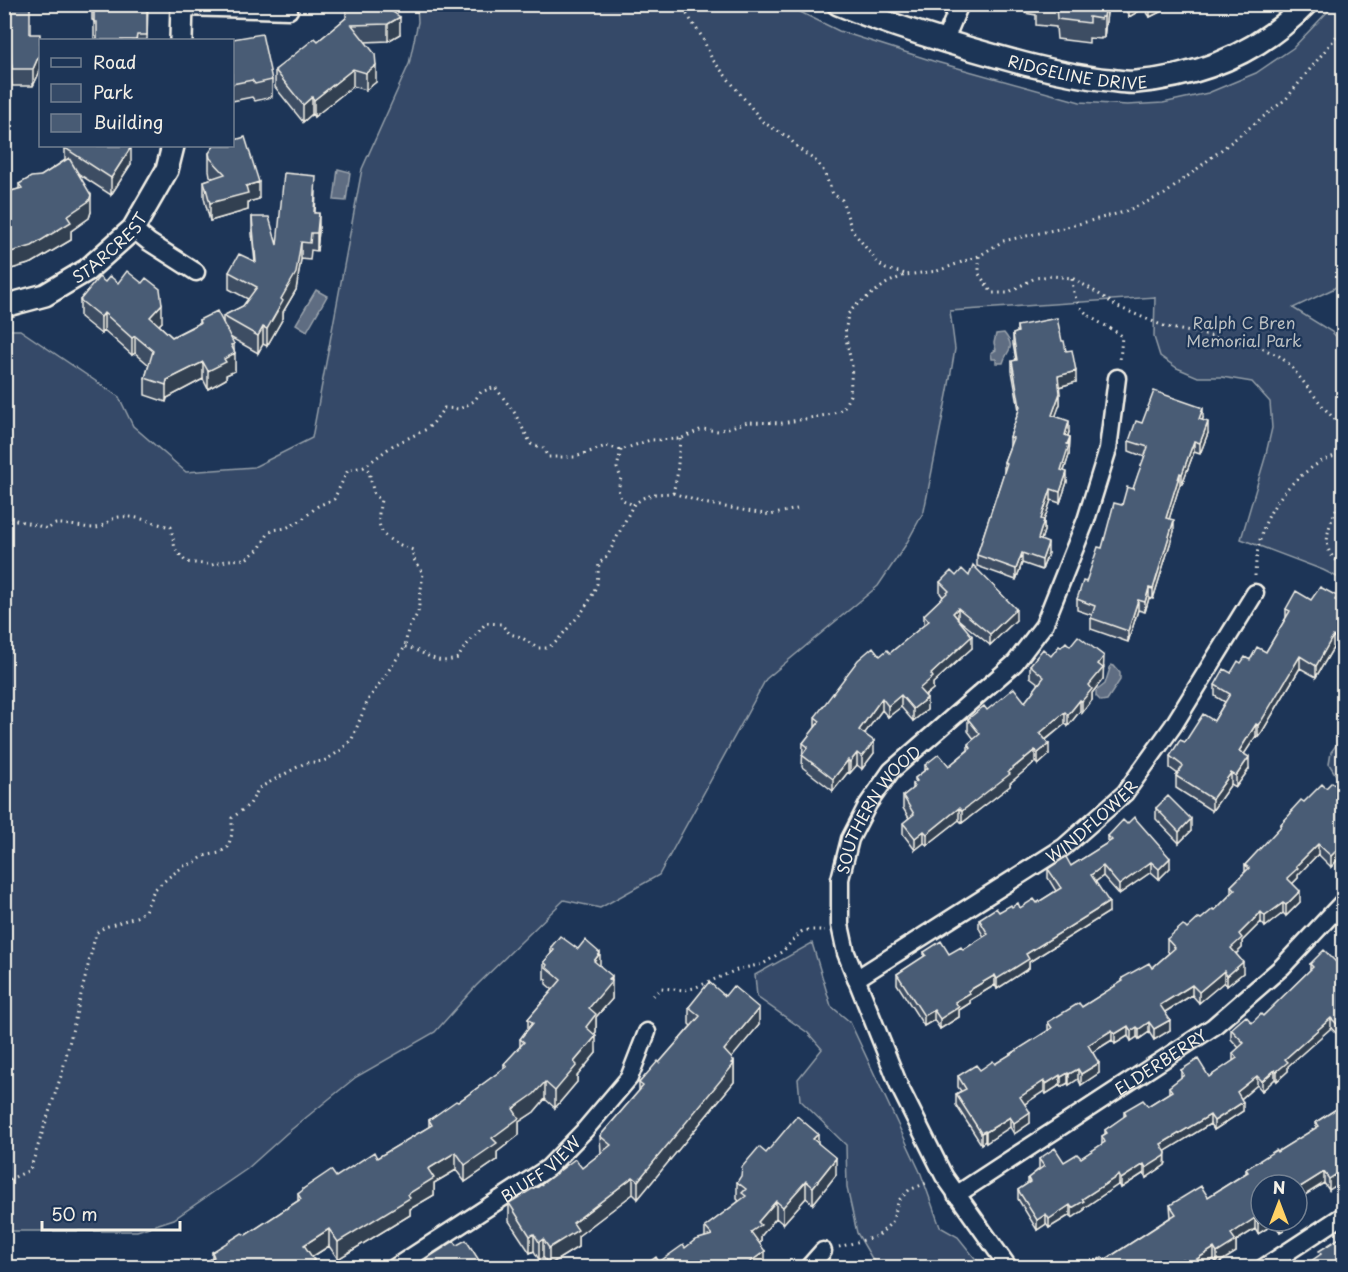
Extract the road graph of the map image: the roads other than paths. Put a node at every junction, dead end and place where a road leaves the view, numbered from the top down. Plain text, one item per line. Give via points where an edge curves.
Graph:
1 (838, 4) edge
2 (960, 4) edge
3 (1306, 4) edge
4 (182, 6) edge
5 (289, 10) dead end
6 (181, 39) edge
7 (944, 42) junction
8 (173, 147) edge
9 (133, 229) junction
10 (196, 272) dead end
11 (4, 306) edge
12 (1117, 378) road end
13 (1255, 593) road end
14 (1344, 901) edge
15 (855, 979) junction
16 (647, 1032) dead end
17 (956, 1195) junction
18 (1344, 1215) edge
19 (823, 1251) road end
20 (394, 1268) edge
21 (808, 1268) edge
22 (1008, 1268) edge
23 (1263, 1268) edge

1 - 7 street, RIDGELINE DRIVE
2 - 7 street
3 - 7 street, RIDGELINE DRIVE via 1287,24 1234,58 1186,74 1134,83 1070,76
4 - 5 street
4 - 6 street
8 - 9 street, STARCREST via 167,170
9 - 10 street
9 - 11 street, STARCREST via 87,270 45,295
12 - 15 street, SOUTHERN WOOD via 1108,449 1086,519 1044,625 1015,663 891,771 850,839 839,902 840,925
13 - 15 street, WINDFLOWER via 1173,726 1125,793 1064,847
14 - 17 street, ELDERBERRY via 1282,967 1213,1027
15 - 17 street, SOUTHERN WOOD via 900,1088
16 - 20 street, BLUFF VIEW via 629,1078 548,1168
17 - 22 street, SOUTHERN WOOD
18 - 23 street
19 - 21 street

